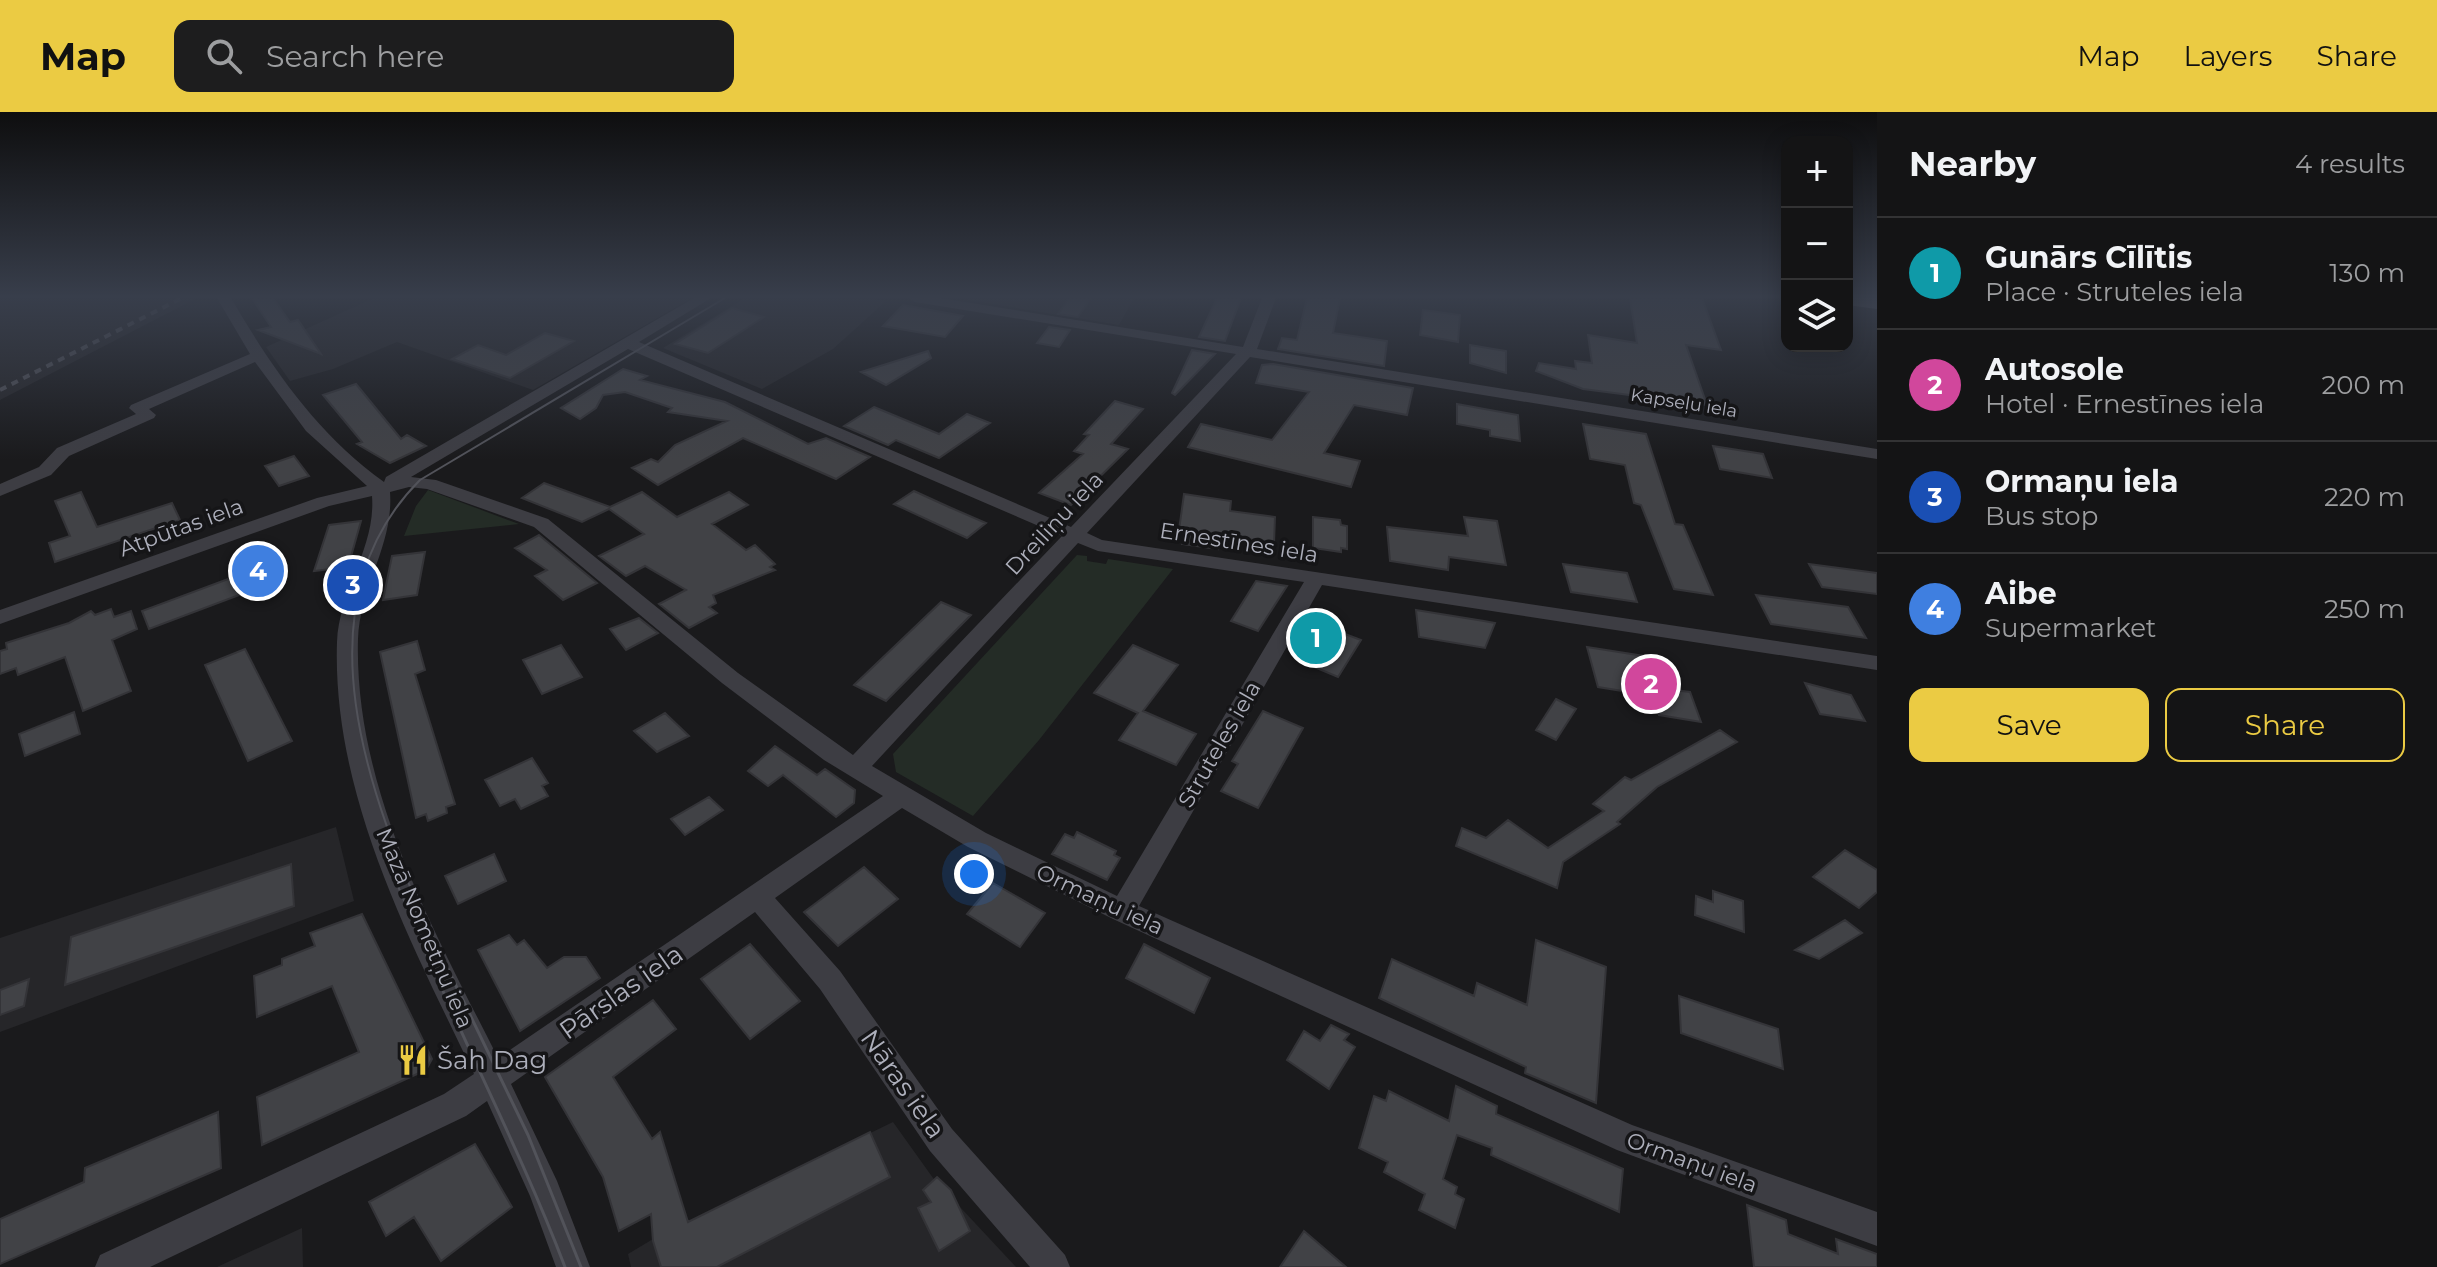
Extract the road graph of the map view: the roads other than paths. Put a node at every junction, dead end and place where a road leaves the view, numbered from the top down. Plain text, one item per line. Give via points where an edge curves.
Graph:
1 (255, 352) edge
2 (616, 352) edge
3 (648, 352) edge
4 (1247, 352) joint
5 (257, 356) junction
6 (1877, 454) edge
7 (381, 488) junction
8 (0, 491) edge
9 (1074, 536) junction
10 (1316, 578) junction
11 (0, 617) edge
12 (1877, 663) edge
13 (855, 769) junction
14 (899, 797) junction
15 (758, 897) junction
16 (1122, 911) junction
17 (491, 1081) junction
18 (1877, 1229) edge
19 (112, 1267) edge
20 (573, 1267) edge
21 (1053, 1267) edge

1 - 5 street
2 - 7 street
3 - 9 street, Ernestīnes iela
4 - 6 street, Kapseļu iela
4 - 9 street, Dreiliņu iela
5 - 7 street via 337,454
5 - 8 street via 137,408 148,415 63,452 45,471
7 - 11 street, Atpūtas iela via 323,502
7 - 13 street, Ormaņu iela via 420,480 541,523 730,678
7 - 17 street, Mazā Nometņu iela via 382,523 355,593 348,636 355,715 388,848
9 - 10 street, Ernestīnes iela via 1098,545
9 - 13 street, Dreiliņu iela
10 - 12 street, Ernestīnes iela
10 - 16 street, Struteles iela
13 - 14 street, Ormaņu iela
14 - 15 street, Pārslas iela
14 - 16 street, Ormaņu iela
15 - 17 street, Pārslas iela
15 - 21 street, Nāras iela via 830,980 941,1140
16 - 18 street, Ormaņu iela via 1628,1139
17 - 19 street, Pārslas iela via 455,1105
17 - 20 street, Mazā Nometņu iela via 556,1214

